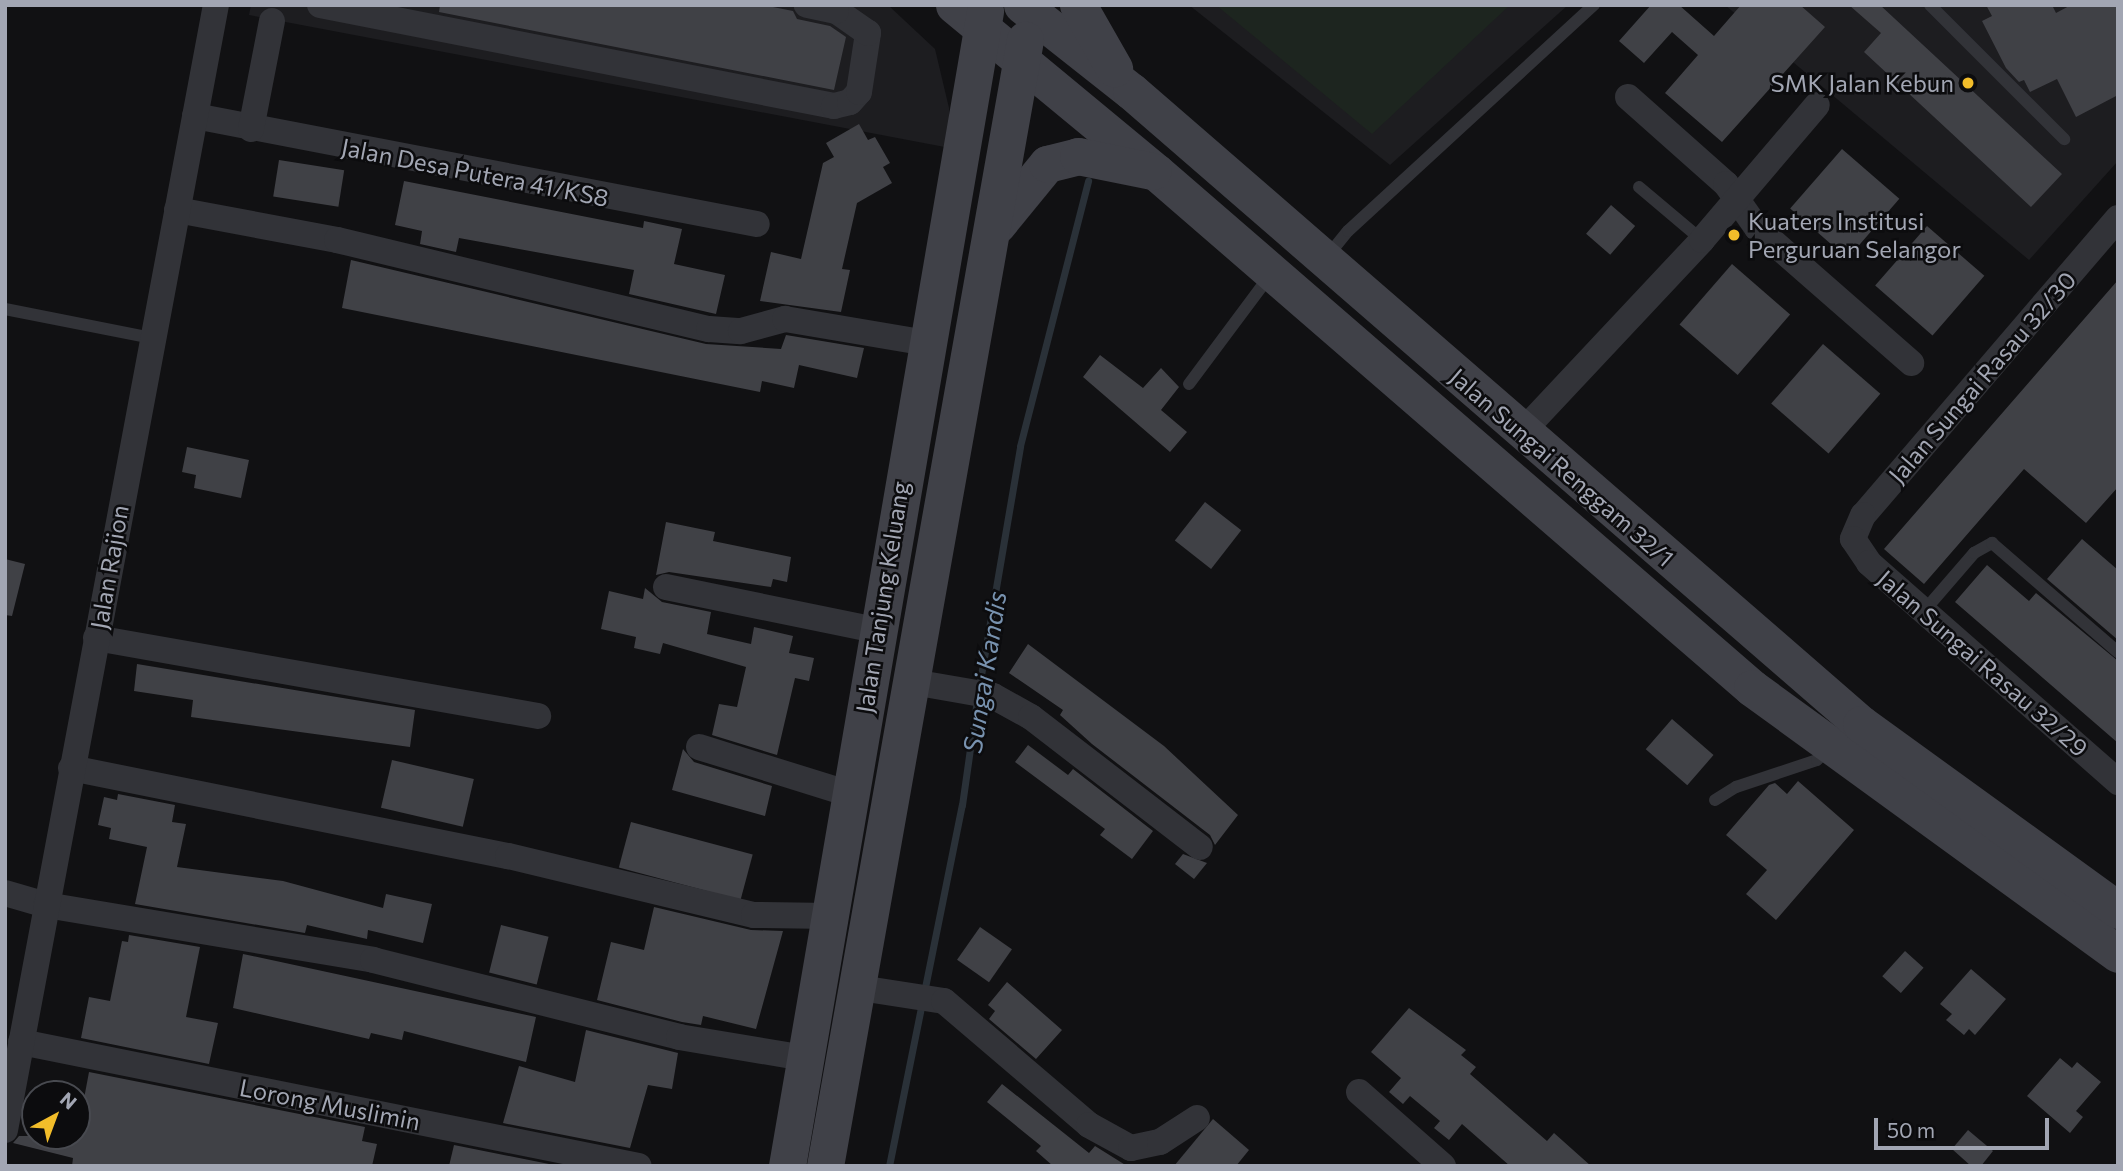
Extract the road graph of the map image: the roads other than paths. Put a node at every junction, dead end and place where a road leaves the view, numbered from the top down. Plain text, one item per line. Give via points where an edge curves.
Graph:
1 (216, 5) edge
2 (320, 5) edge
3 (807, 5) edge
4 (954, 5) edge
5 (1078, 5) edge
6 (1594, 5) edge
7 (1930, 5) edge
8 (1028, 8) edge
9 (985, 17) edge
10 (272, 22) dead end
11 (1021, 61) junction
12 (1131, 91) junction
13 (1628, 97) dead end
14 (1817, 105) dead end
15 (195, 116) junction
16 (251, 129) junction
17 (2064, 139) dead end
18 (1157, 172) junction
19 (1639, 187) dead end
20 (1738, 199) junction
21 (177, 210) junction
22 (2117, 221) edge
23 (757, 224) dead end
24 (991, 234) junction
25 (1702, 240) junction
26 (1326, 259) junction
27 (1272, 274) junction
28 (5, 309) edge
29 (141, 335) junction
30 (927, 343) junction
31 (1911, 363) dead end
32 (1189, 384) dead end
33 (1522, 432) junction
34 (1853, 540) joint
35 (666, 587) dead end
36 (1924, 611) junction
37 (876, 630) junction
38 (96, 638) junction
39 (2118, 652) edge
40 (913, 682) junction
41 (538, 716) dead end
42 (699, 747) dead end
43 (1828, 747) junction
44 (71, 768) junction
45 (2118, 782) edge
46 (850, 794) junction
47 (1715, 800) dead end
48 (1977, 807) junction
49 (1954, 837) junction
50 (1200, 847) dead end
51 (27, 899) edge
52 (2118, 910) edge
53 (831, 916) junction
54 (2118, 954) edge
55 (871, 989) junction
56 (21, 1042) junction
57 (805, 1058) junction
58 (9, 1086) edge
59 (1359, 1092) dead end
60 (1197, 1118) dead end
61 (5, 1130) edge
62 (639, 1166) edge
63 (787, 1166) edge
64 (825, 1166) edge
65 (1443, 1166) edge

1 - 15 street, Jalan Rajion
2 - 3 street via 834,106 850,102 859,92 868,33 836,11
4 - 9 main road, Jalan Sungai Renggam 32/1
5 - 12 main road
6 - 26 lane via 1355,224
7 - 17 lane
8 - 11 main road, Jalan Tanjung Keluang
8 - 12 main road, Jalan Sungai Renggam 32/1
9 - 11 main road, Jalan Sungai Renggam 32/1
9 - 30 main road, Jalan Tanjung Keluang
10 - 16 street
11 - 18 main road, Jalan Sungai Renggam 32/1
11 - 24 main road, Jalan Tanjung Keluang
12 - 26 main road, Jalan Sungai Renggam 32/1
13 - 20 street
14 - 20 street
15 - 16 street, Jalan Desa Putera 41/KS8
15 - 21 street, Jalan Rajion
16 - 23 street, Jalan Desa Putera 41/KS8
18 - 24 main road via 1078,156 1047,164
18 - 27 main road, Jalan Sungai Renggam 32/1
19 - 25 lane
20 - 25 street
20 - 31 street via 1757,228
21 - 29 street, Jalan Rajion
21 - 30 street via 337,240 709,329 741,331 785,319
22 - 34 street, Jalan Sungai Rasau 32/30 via 1863,514
24 - 40 main road, Jalan Tanjung Keluang
25 - 33 street
26 - 33 main road, Jalan Sungai Renggam 32/1
27 - 32 lane
27 - 43 main road, Jalan Sungai Renggam 32/1 via 1752,688
28 - 29 lane
29 - 38 street, Jalan Rajion
30 - 37 main road, Jalan Tanjung Keluang
33 - 48 main road, Jalan Sungai Renggam 32/1 via 1823,692
34 - 36 street, Jalan Sungai Rasau 32/29 via 1869,563
35 - 37 street
36 - 39 lane via 1974,553 1992,543
36 - 45 street, Jalan Sungai Rasau 32/29
37 - 46 main road, Jalan Tanjung Keluang
38 - 41 street
38 - 44 street, Jalan Rajion
40 - 50 street via 993,696 1031,718
40 - 55 main road, Jalan Tanjung Keluang
42 - 46 street via 780,768 798,779
43 - 47 lane via 1817,760 1736,787
43 - 49 main road, Jalan Sungai Renggam 32/1
44 - 51 street, Jalan Rajion
44 - 53 street via 508,856 741,912
46 - 53 main road, Jalan Tanjung Keluang
48 - 49 main road
48 - 52 main road, Jalan Sungai Renggam 32/1
49 - 54 main road, Jalan Sungai Renggam 32/1
51 - 56 street, Jalan Rajion
51 - 57 street via 373,960 679,1037
53 - 57 main road, Jalan Tanjung Keluang
55 - 60 street via 944,1000 1089,1125 1130,1148 1160,1142
55 - 64 main road, Jalan Tanjung Keluang
56 - 58 street, Jalan Rajion
56 - 62 street, Lorong Muslimin
57 - 63 main road, Jalan Tanjung Keluang
58 - 61 street, Jalan Rajion
59 - 65 street

